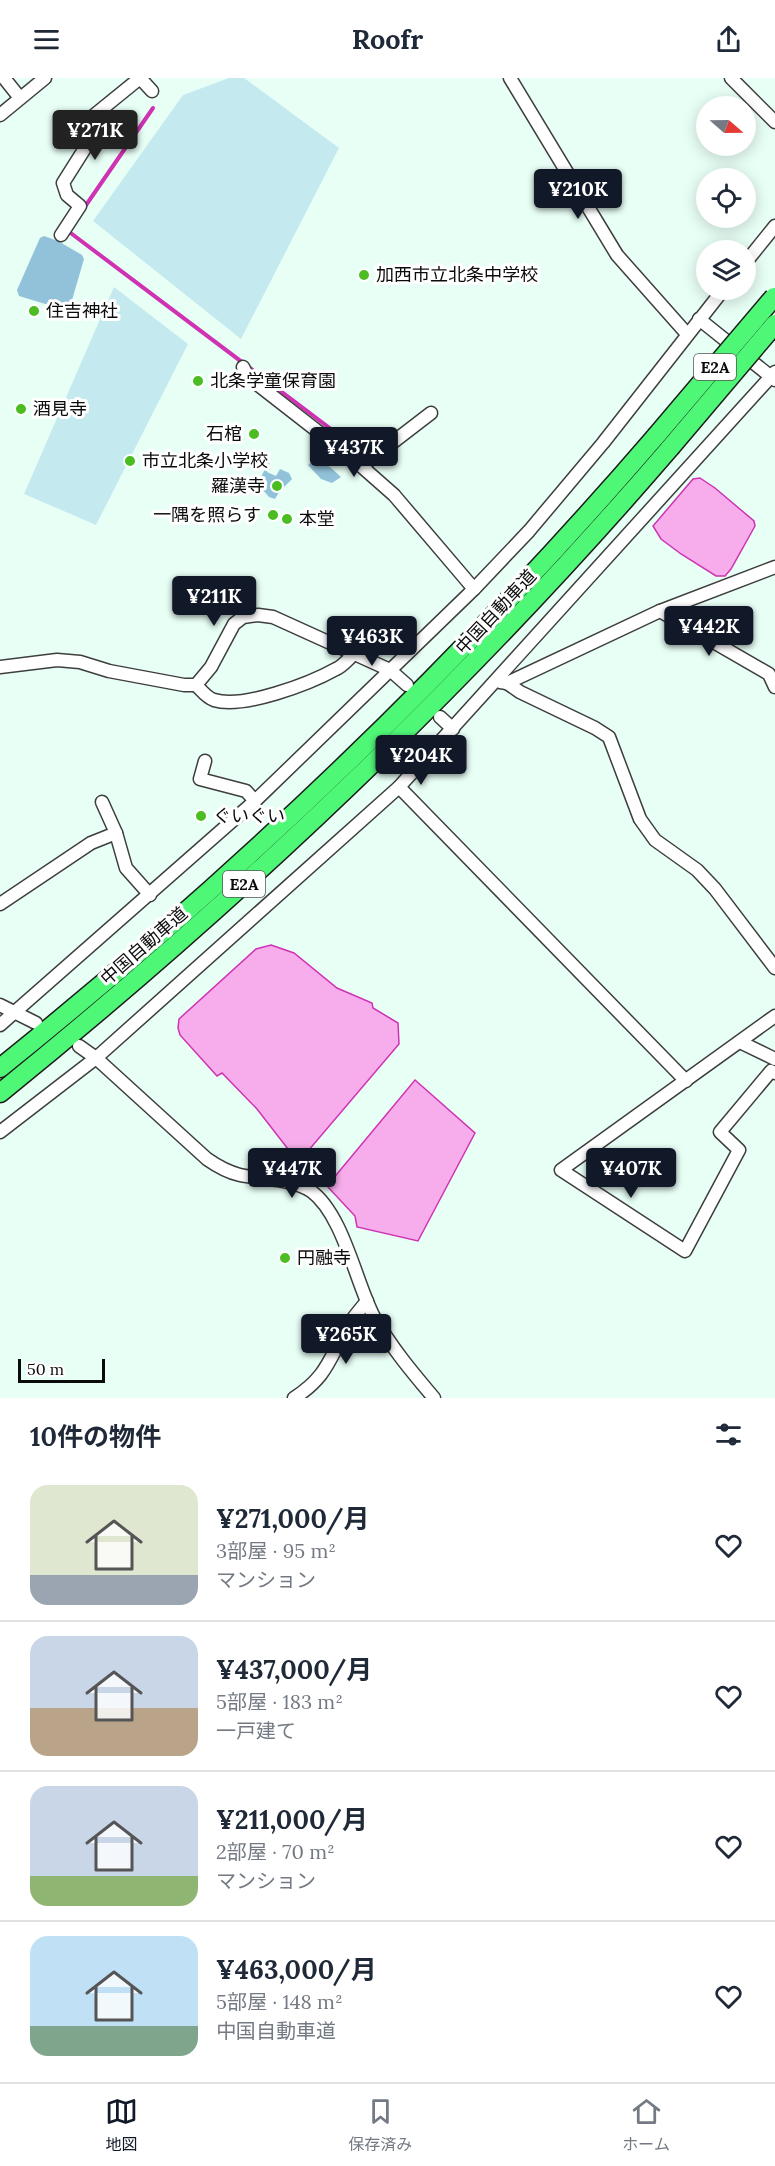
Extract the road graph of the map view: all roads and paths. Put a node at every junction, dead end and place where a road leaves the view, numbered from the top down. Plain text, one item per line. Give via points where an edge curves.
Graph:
1 (4, 78) edge
2 (45, 78) edge
3 (140, 78) edge
4 (510, 78) edge
5 (731, 78) edge
6 (152, 91) dead end
7 (20, 98) junction
8 (0, 115) edge
9 (775, 122) edge
10 (775, 226) edge
11 (61, 234) dead end
12 (756, 250) edge
13 (774, 296) edge
14 (715, 300) edge
15 (699, 319) junction
16 (775, 324) edge
17 (687, 334) junction
18 (243, 368) dead end
19 (774, 376) edge
20 (431, 413) dead end
21 (362, 466) junction
22 (775, 567) edge
23 (547, 571) junction
24 (474, 589) junction
25 (660, 611) junction
26 (354, 654) junction
27 (0, 667) edge
28 (390, 670) junction
29 (502, 682) junction
30 (196, 685) junction
31 (407, 686) dead end
32 (775, 687) edge
33 (440, 717) dead end
34 (453, 729) junction
35 (205, 760) dead end
36 (399, 787) junction
37 (255, 801) junction
38 (102, 802) dead end
39 (116, 833) junction
40 (150, 895) junction
41 (0, 904) edge
42 (775, 968) edge
43 (0, 1005) edge
44 (15, 1013) junction
45 (775, 1016) edge
46 (36, 1023) dead end
47 (0, 1025) edge
48 (740, 1042) junction
49 (79, 1046) dead end
50 (96, 1058) junction
51 (775, 1059) edge
52 (0, 1068) edge
53 (775, 1073) edge
54 (686, 1081) junction
55 (0, 1093) edge
56 (0, 1132) edge
57 (367, 1301) junction
58 (294, 1398) edge
59 (434, 1398) edge

1 - 7 street
2 - 7 street
3 - 6 street
3 - 11 street via 76,130 87,145 63,183 67,195 80,206
4 - 17 street via 617,255
5 - 9 street
7 - 8 street
10 - 12 street
13 - 23 highway, 中国自動車道 / E2A, bridge via 587,514
14 - 15 street
15 - 17 street
15 - 19 street
16 - 23 highway, 中国自動車道 / E2A, bridge via 601,526
17 - 24 street via 596,452
18 - 21 street via 258,386
19 - 29 street
20 - 21 street
21 - 24 street via 394,495
22 - 25 street
23 - 52 highway, 中国自動車道 / E2A via 486,622 321,787 185,912
23 - 55 highway, 中国自動車道 / E2A via 499,636 339,797 201,924
24 - 28 street
25 - 29 street
25 - 32 street via 769,674
26 - 28 street
26 - 30 street via 338,669 245,701 215,700
26 - 30 street via 273,617 243,617 234,624 211,667
27 - 30 street via 38,661 80,662 109,671
28 - 31 street
28 - 37 street
29 - 34 street
29 - 42 street via 609,737 640,819 655,840 697,870 715,889
33 - 34 street
34 - 36 street
35 - 37 street via 200,779 246,791
36 - 50 street
36 - 54 street
37 - 40 street
38 - 39 street
39 - 40 street via 126,868
39 - 41 street via 91,843
40 - 44 street
43 - 44 street
44 - 46 street
44 - 47 street
45 - 48 street
48 - 51 street
48 - 54 street
49 - 50 street
50 - 56 street
50 - 57 street via 220,1168 238,1175 292,1183 324,1203 350,1254
53 - 54 street via 771,1071 720,1132 739,1149 685,1251 561,1170
57 - 58 street via 348,1326 329,1365
57 - 59 street via 395,1352

